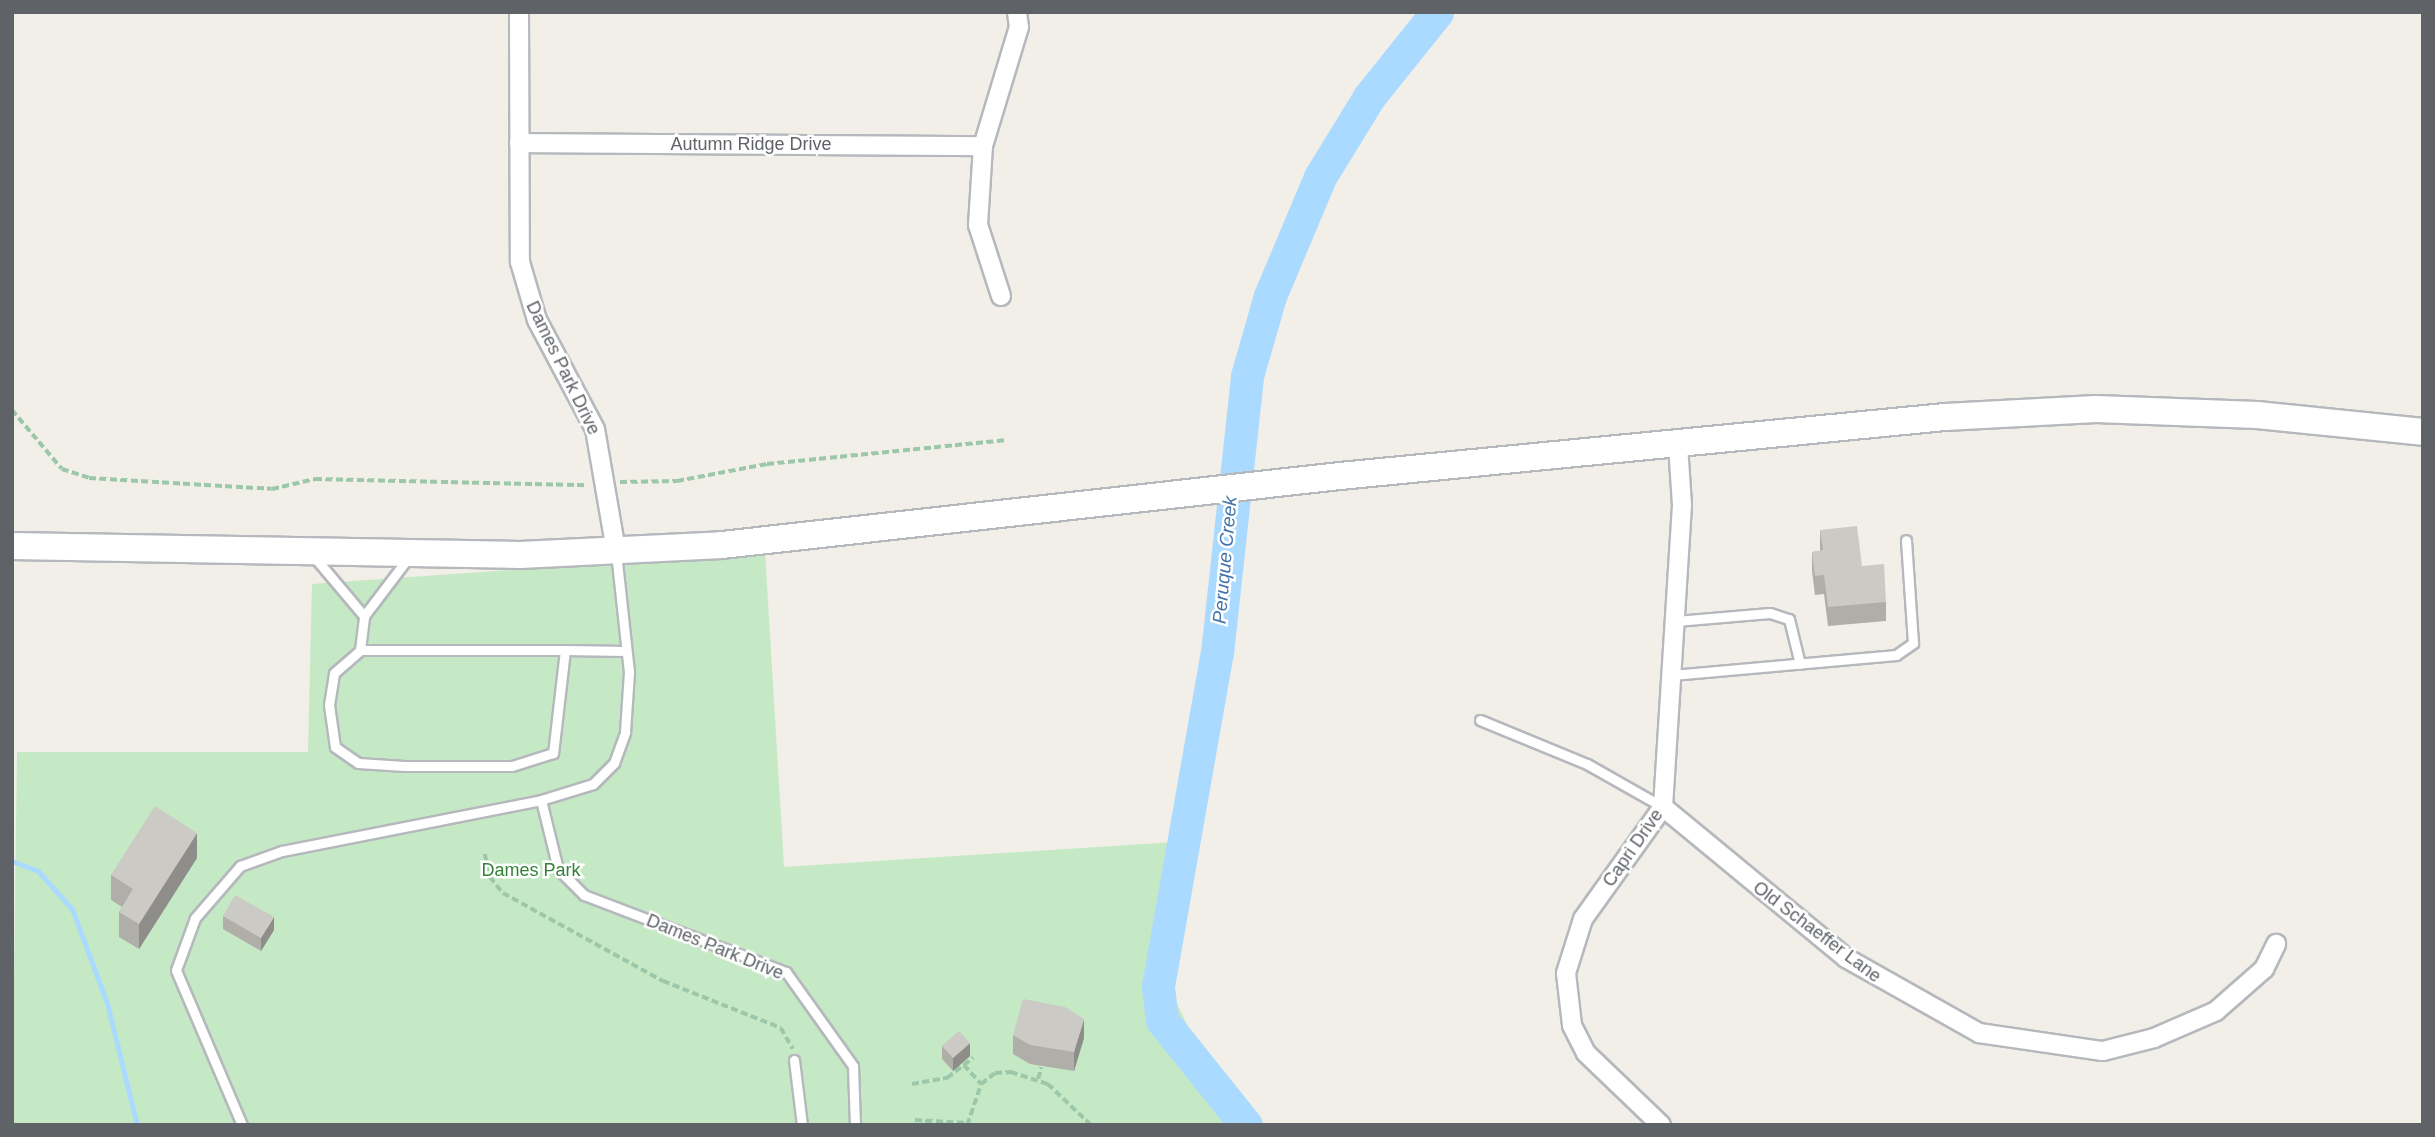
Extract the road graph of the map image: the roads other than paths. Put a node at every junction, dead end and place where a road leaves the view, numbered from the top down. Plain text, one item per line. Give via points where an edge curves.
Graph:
1 (519, 12) edge
2 (1017, 12) edge
3 (519, 143) junction
4 (983, 146) junction
5 (1001, 296) dead end
6 (2423, 432) edge
7 (1678, 444) junction
8 (1906, 540) dead end
9 (12, 546) edge
10 (616, 551) junction
11 (309, 552) junction
12 (412, 555) junction
13 (364, 616) junction
14 (1676, 621) junction
15 (360, 650) junction
16 (565, 650) junction
17 (625, 652) junction
18 (1800, 664) junction
19 (1672, 675) junction
20 (1480, 720) dead end
21 (541, 800) junction
22 (1663, 807) junction
23 (2276, 944) dead end
24 (794, 1060) road end
25 (243, 1125) edge
26 (802, 1125) edge
27 (855, 1125) edge
28 (1661, 1125) edge

1 - 3 street, Dames Park Drive
2 - 4 street via 1018,27
3 - 4 street, Autumn Ridge Drive
3 - 10 street, Dames Park Drive via 526,291 595,429
4 - 5 street via 978,225
6 - 7 main road via 2257,415 2096,409
7 - 10 main road
7 - 14 street, Capri Drive via 1682,505
8 - 18 lane via 1913,643 1896,655
9 - 11 main road
10 - 12 main road
10 - 17 lane, Dames Park Drive
11 - 12 main road
11 - 13 lane via 340,579
12 - 13 lane
13 - 15 lane
14 - 18 lane via 1770,613 1789,619
14 - 19 street, Capri Drive
15 - 16 lane
15 - 16 lane via 341,663 331,695 330,729 344,757 358,763 493,767 553,753
16 - 17 lane
17 - 21 lane, Dames Park Drive via 625,732 614,763 593,784
18 - 19 lane
19 - 22 street, Capri Drive
20 - 22 lane, Old Schaeffer Lane via 1587,764
21 - 25 lane, Dames Park Drive via 282,851 240,866 195,918 176,970
21 - 27 lane, Dames Park Drive via 558,869 584,895 786,972 853,1066
22 - 23 street, Old Schaeffer Lane via 1846,958 1979,1033 2103,1051 2154,1038 2216,1011 2264,969
22 - 28 street, Capri Drive via 1583,919 1566,973 1572,1025 1586,1053
24 - 26 lane

